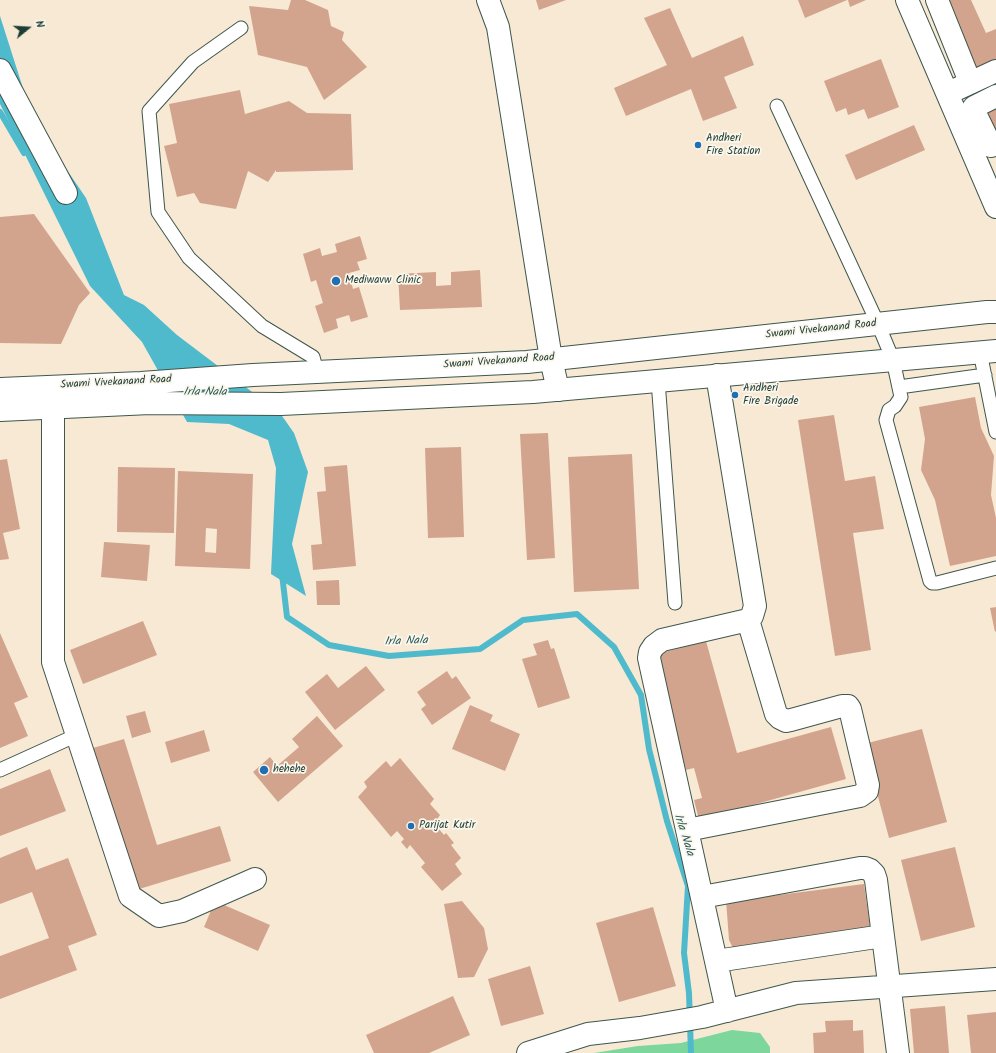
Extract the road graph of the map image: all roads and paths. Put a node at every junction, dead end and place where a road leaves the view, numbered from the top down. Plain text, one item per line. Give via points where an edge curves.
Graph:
1 (488, 0) edge
2 (907, 0) edge
3 (937, 0) edge
4 (241, 28) dead end
5 (0, 70) edge
6 (996, 71) edge
7 (970, 82) junction
8 (947, 93) junction
9 (996, 96) edge
10 (777, 106) dead end
11 (987, 148) edge
12 (66, 193) dead end
13 (996, 207) edge
14 (996, 312) edge
15 (878, 324) junction
16 (988, 351) edge
17 (551, 359) junction
18 (893, 360) junction
19 (317, 372) junction
20 (717, 375) junction
21 (985, 375) junction
22 (658, 381) junction
23 (48, 387) junction
24 (899, 387) junction
25 (0, 389) edge
26 (558, 390) junction
27 (53, 408) junction
28 (0, 410) edge
29 (996, 432) edge
30 (996, 568) edge
31 (674, 603) dead end
32 (748, 620) junction
33 (77, 735) junction
34 (0, 770) edge
35 (687, 830) junction
36 (255, 879) dead end
37 (702, 897) junction
38 (883, 936) junction
39 (716, 961) junction
40 (996, 979) edge
41 (889, 987) junction
42 (727, 1011) junction
43 (528, 1053) edge
44 (898, 1053) edge

1 - 17 street via 498,27
2 - 8 street
3 - 7 street
4 - 19 lane via 193,62 149,111 158,212 190,258 262,326 313,357
5 - 12 street
6 - 7 street
7 - 8 street
8 - 11 street
9 - 11 street via 973,109
10 - 15 lane
11 - 13 street
14 - 15 street, Swami Vivekanand Road
15 - 17 street, Swami Vivekanand Road
15 - 18 lane
16 - 18 street, Swami Vivekanand Road
16 - 21 lane
17 - 19 street, Swami Vivekanand Road
17 - 26 street
18 - 20 street, Swami Vivekanand Road
18 - 24 lane
19 - 23 street, Swami Vivekanand Road
20 - 22 street, Swami Vivekanand Road
20 - 32 street via 755,606
21 - 24 lane
21 - 29 lane
22 - 26 street, Swami Vivekanand Road
22 - 31 lane
23 - 25 street, Swami Vivekanand Road
23 - 27 street
24 - 30 lane via 901,397 889,410 886,420 930,580 932,583
26 - 27 street, Swami Vivekanand Road via 281,404 150,403
27 - 28 street, Swami Vivekanand Road
27 - 33 street via 53,662
32 - 35 street via 662,640 650,652 649,658
32 - 35 street via 776,714 780,718 786,721 848,706 868,785 867,791 860,796
33 - 34 lane
33 - 36 street via 130,896 159,916 182,911
35 - 37 street
37 - 38 street via 865,868 874,874 876,880
37 - 39 street
38 - 39 street
38 - 41 street
39 - 42 street
40 - 41 street
41 - 42 street via 796,994
41 - 44 street
42 - 43 street via 640,1028 588,1034

